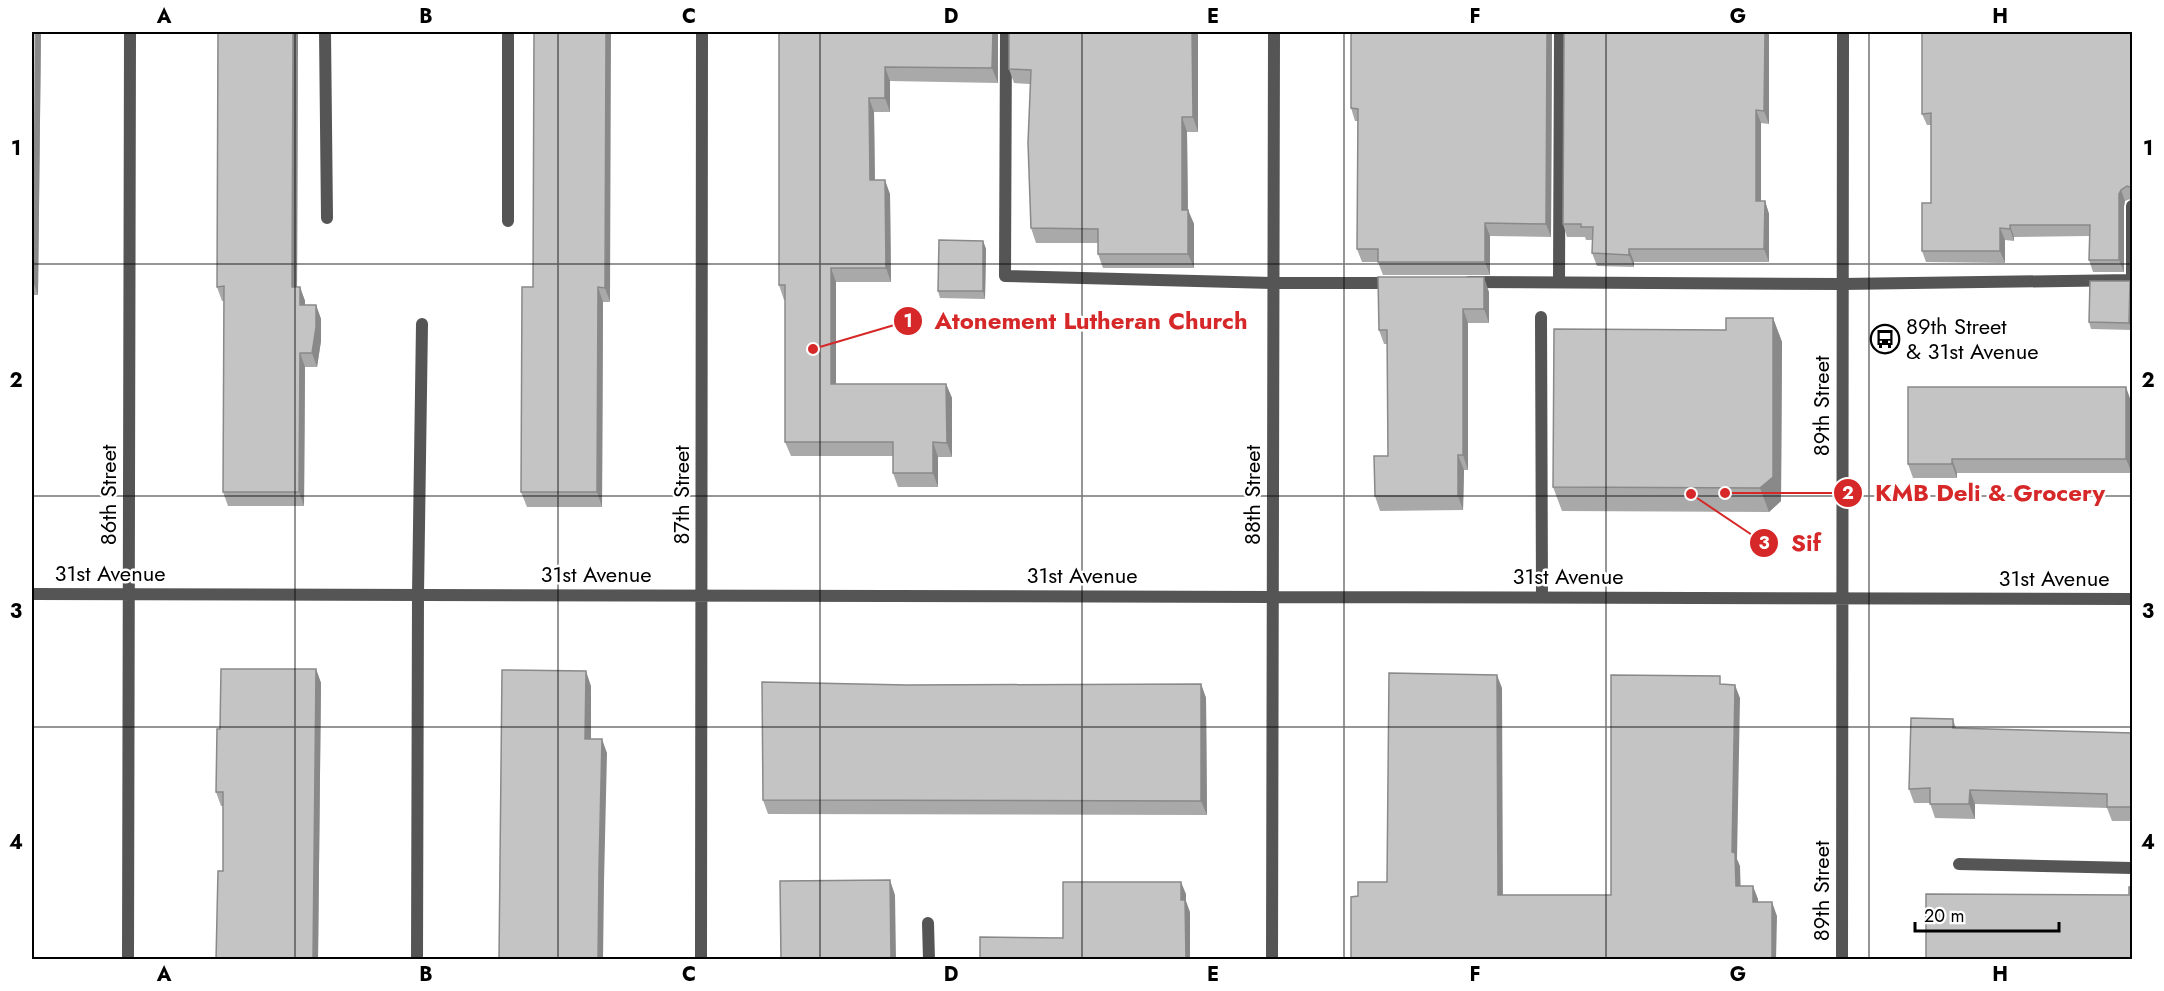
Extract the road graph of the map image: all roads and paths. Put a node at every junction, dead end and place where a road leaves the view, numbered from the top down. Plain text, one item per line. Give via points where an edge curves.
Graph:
1 (130, 32) edge
2 (326, 32) edge
3 (508, 32) edge
4 (702, 32) edge
5 (1006, 32) edge
6 (1274, 32) edge
7 (1560, 32) edge
8 (1843, 32) edge
9 (2133, 206) edge
10 (327, 218) dead end
11 (508, 221) dead end
12 (2132, 280) edge
13 (1456, 282) edge
14 (1559, 282) junction
15 (1273, 283) junction
16 (1410, 283) edge
17 (1842, 284) junction
18 (1541, 317) dead end
19 (422, 324) dead end
20 (32, 594) edge
21 (129, 594) junction
22 (418, 594) junction
23 (702, 595) junction
24 (1272, 597) junction
25 (1542, 597) junction
26 (1842, 598) junction
27 (2133, 599) edge
28 (1959, 864) dead end
29 (2133, 868) edge
30 (928, 923) dead end
31 (128, 960) edge
32 (417, 960) edge
33 (701, 960) edge
34 (929, 960) edge
35 (1272, 960) edge
36 (1842, 960) edge

1 - 21 street, 86th Street
2 - 10 street
3 - 11 street
4 - 23 street, 87th Street
5 - 15 street via 1005,276
6 - 15 street, 88th Street
7 - 14 street
8 - 17 street, 89th Street
9 - 12 street
12 - 17 street
13 - 14 street
14 - 17 street
15 - 16 street
15 - 24 street, 88th Street
17 - 26 street, 89th Street
18 - 25 street
19 - 22 street
20 - 21 street, 31st Avenue
21 - 22 street, 31st Avenue
21 - 31 street, 86th Street
22 - 23 street, 31st Avenue
22 - 32 street
23 - 24 street, 31st Avenue
23 - 33 street, 87th Street
24 - 25 street, 31st Avenue
24 - 35 street, 88th Street
25 - 26 street, 31st Avenue
26 - 27 street, 31st Avenue
26 - 36 street, 89th Street
28 - 29 street
30 - 34 street

